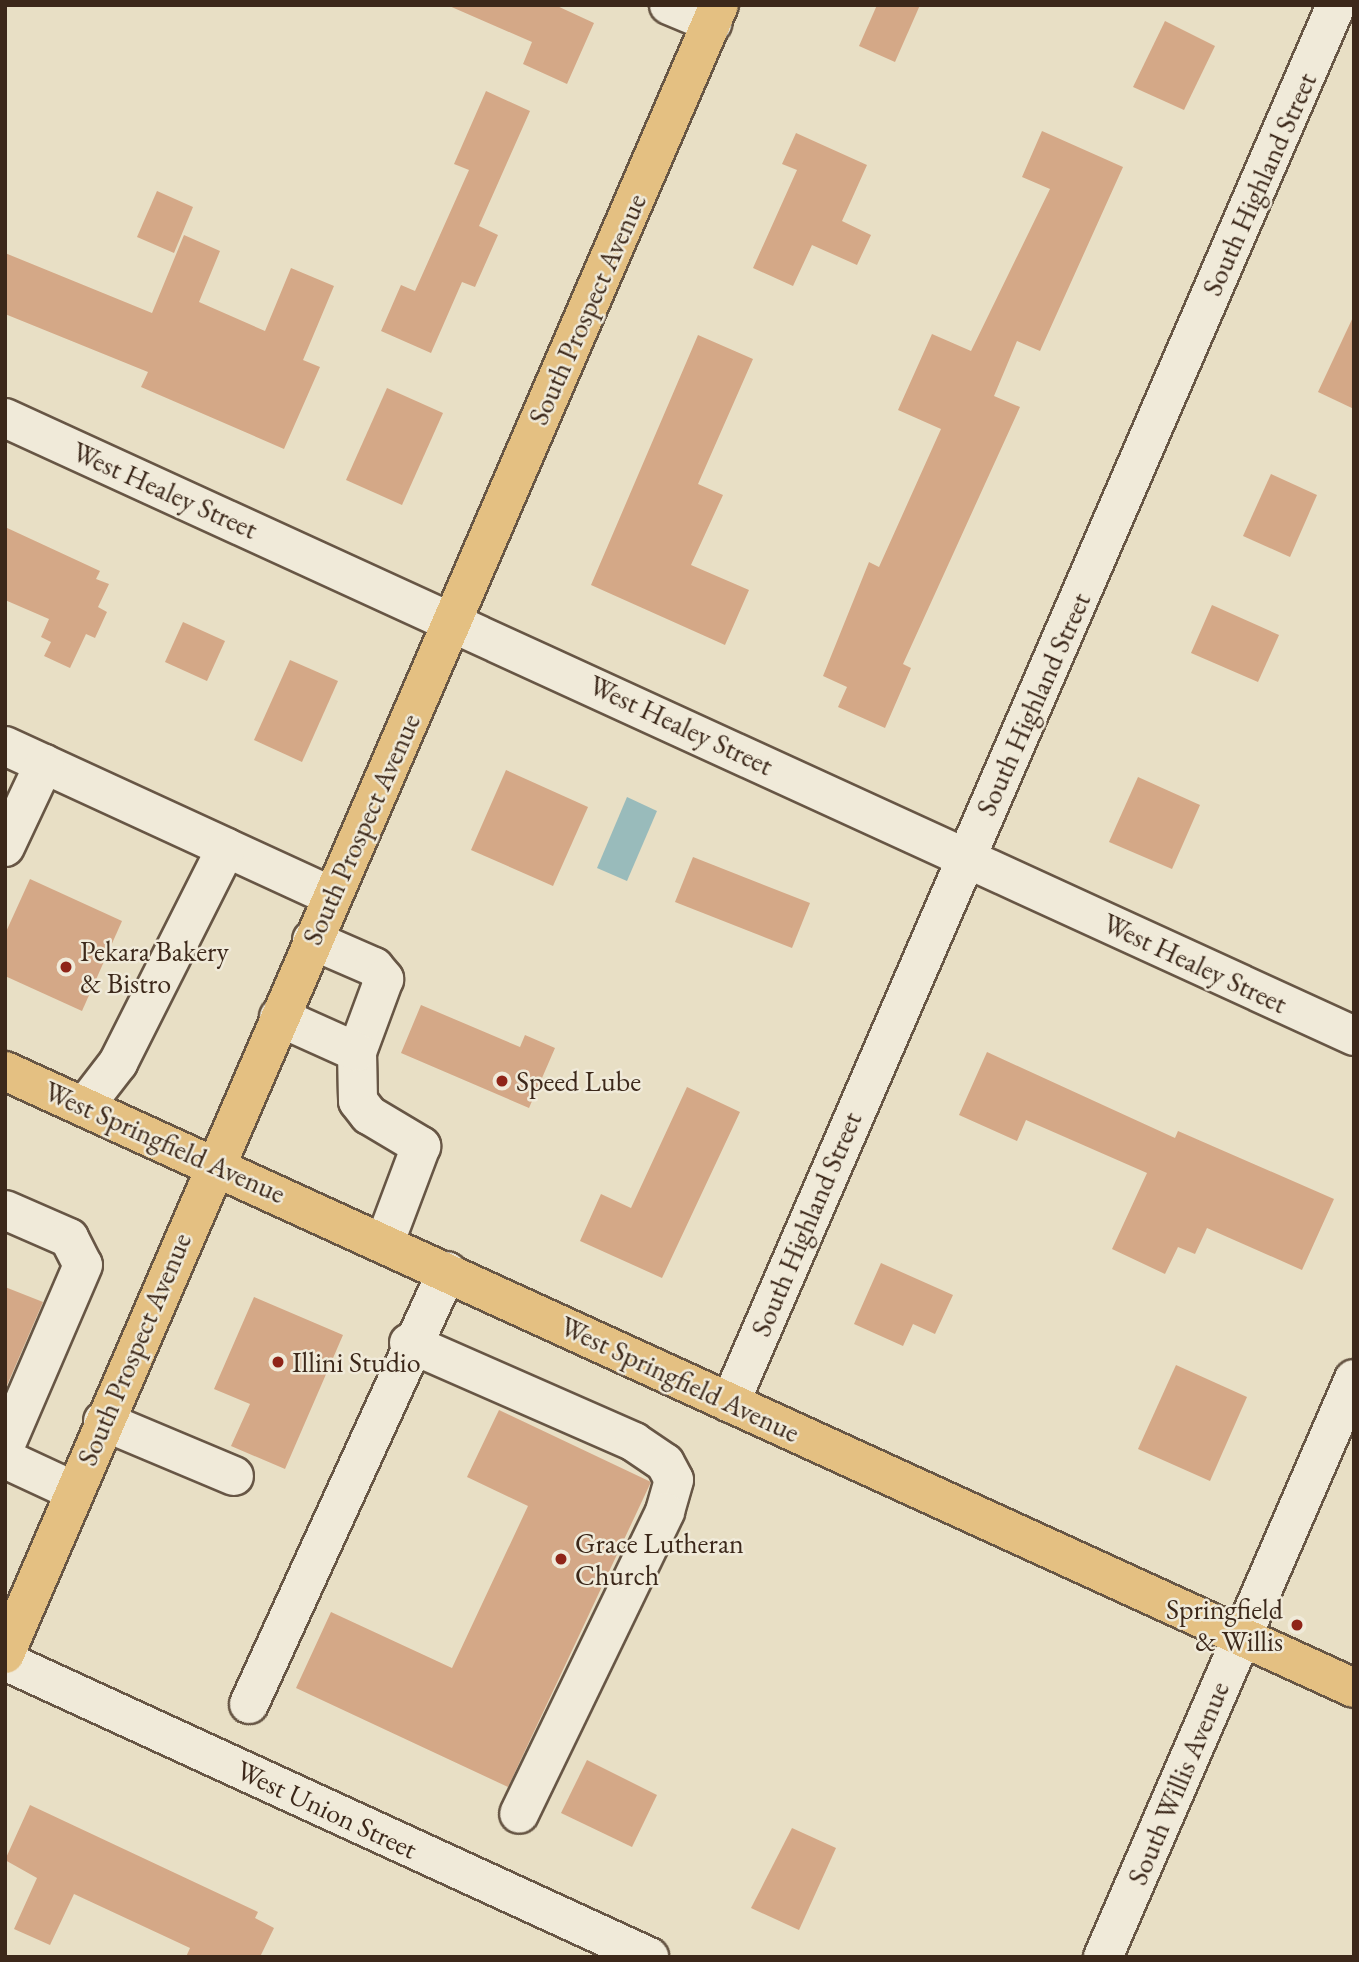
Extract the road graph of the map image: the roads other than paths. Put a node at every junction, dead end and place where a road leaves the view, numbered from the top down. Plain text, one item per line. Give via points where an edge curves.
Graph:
1 (669, 5) edge
2 (1336, 5) edge
3 (715, 14) edge
4 (5, 418) edge
5 (452, 620) junction
6 (5, 746) edge
7 (44, 764) junction
8 (5, 847) edge
9 (226, 848) junction
10 (966, 857) junction
11 (331, 896) junction
12 (312, 940) junction
13 (279, 1017) junction
14 (1354, 1037) edge
15 (357, 1052) junction
16 (5, 1071) edge
17 (84, 1107) junction
18 (215, 1163) junction
19 (5, 1210) edge
20 (385, 1242) junction
21 (447, 1271) junction
22 (409, 1343) junction
23 (1354, 1379) edge
24 (730, 1403) junction
25 (103, 1421) junction
26 (5, 1446) edge
27 (5, 1459) edge
28 (234, 1476) dead end
29 (74, 1491) junction
30 (1242, 1637) junction
31 (5, 1654) edge
32 (5, 1661) edge
33 (1354, 1688) edge
34 (249, 1704) dead end
35 (519, 1814) dead end
36 (649, 1957) edge
37 (1103, 1957) edge

1 - 3 street
2 - 10 street, South Highland Street
3 - 5 main road, South Prospect Avenue
4 - 5 street, West Healey Street
5 - 10 street, West Healey Street
5 - 11 main road, South Prospect Avenue
6 - 7 street
7 - 8 street
7 - 9 street
9 - 11 street
9 - 17 street via 118,1063
10 - 14 street, West Healey Street
10 - 24 street, South Highland Street
11 - 12 main road, South Prospect Avenue
12 - 13 main road, South Prospect Avenue
12 - 15 street via 374,967 384,979
13 - 15 street
13 - 18 main road, South Prospect Avenue
15 - 20 street via 358,1101 369,1115 421,1146
16 - 17 main road, West Springfield Avenue
17 - 18 main road, West Springfield Avenue
18 - 20 main road, West Springfield Avenue
18 - 25 main road, South Prospect Avenue
19 - 26 street via 69,1238 83,1265
20 - 21 main road, West Springfield Avenue
21 - 22 street via 425,1322
21 - 24 main road, West Springfield Avenue
22 - 34 street
22 - 35 street via 634,1442 666,1463 674,1480 665,1512
23 - 30 street, South Willis Avenue
24 - 30 main road, West Springfield Avenue
25 - 28 street
25 - 29 main road, South Prospect Avenue
27 - 29 street
29 - 31 main road, South Prospect Avenue
30 - 33 main road, West Springfield Avenue
30 - 37 street, South Willis Avenue
32 - 36 street, West Union Street

